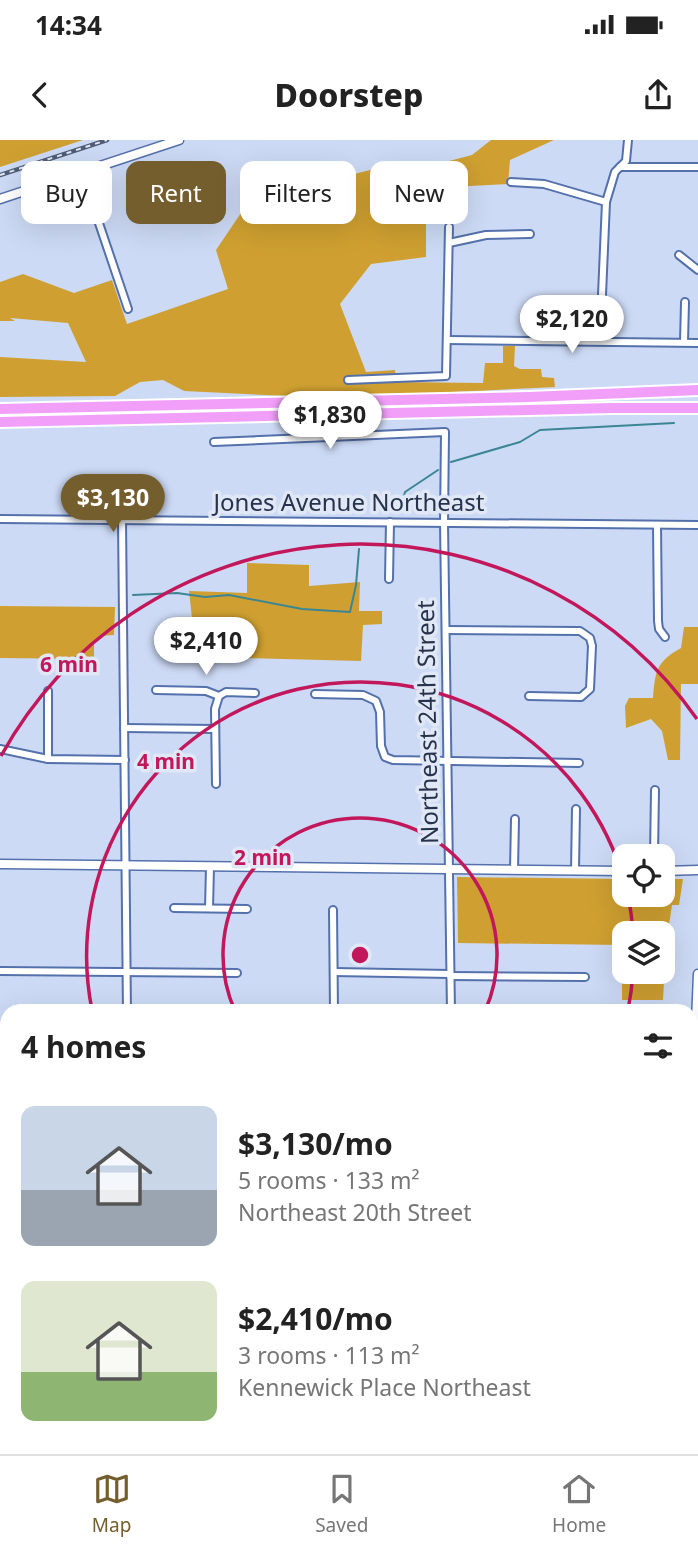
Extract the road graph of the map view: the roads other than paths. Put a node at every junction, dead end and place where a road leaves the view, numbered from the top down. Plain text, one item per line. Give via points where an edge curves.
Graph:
1 (179, 140) edge
2 (628, 140) edge
3 (112, 163) edge
4 (620, 167) junction
5 (698, 167) edge
6 (511, 182) dead end
7 (21, 192) edge
8 (0, 199) edge
9 (606, 202) junction
10 (99, 224) edge
11 (449, 226) dead end
12 (530, 234) dead end
13 (449, 243) junction
14 (679, 254) dead end
15 (698, 270) edge
16 (685, 302) dead end
17 (128, 309) dead end
18 (447, 340) junction
19 (600, 341) junction
20 (684, 342) junction
21 (698, 343) edge
22 (348, 380) dead end
23 (698, 391) edge
24 (0, 409) edge
25 (698, 409) edge
26 (0, 422) edge
27 (214, 442) dead end
28 (0, 519) edge
29 (122, 520) junction
30 (390, 522) junction
31 (444, 523) junction
32 (657, 525) junction
33 (698, 525) edge
34 (389, 579) dead end
35 (447, 630) junction
36 (665, 637) dead end
37 (156, 690) dead end
38 (48, 691) dead end
39 (255, 693) dead end
40 (315, 694) dead end
41 (219, 696) junction
42 (529, 696) dead end
43 (124, 728) junction
44 (215, 729) junction
45 (0, 749) edge
46 (48, 759) junction
47 (125, 760) junction
48 (449, 762) junction
49 (579, 763) dead end
50 (216, 784) dead end
51 (655, 790) dead end
52 (576, 808) dead end
53 (515, 818) dead end
54 (654, 844) edge
55 (0, 864) edge
56 (125, 866) junction
57 (210, 867) junction
58 (449, 869) junction
59 (514, 870) junction
60 (575, 870) junction
61 (698, 870) edge
62 (612, 871) edge
63 (675, 871) edge
64 (174, 908) dead end
65 (209, 908) junction
66 (247, 909) dead end
67 (333, 910) dead end
68 (0, 971) edge
69 (127, 971) junction
70 (334, 972) junction
71 (237, 973) dead end
72 (698, 974) edge
73 (450, 975) junction
74 (585, 977) dead end
75 (127, 1004) edge
76 (334, 1004) edge
77 (451, 1004) edge
78 (696, 1004) edge

1 - 3 street
2 - 4 street via 626,161
4 - 5 street
4 - 9 street
6 - 9 street via 555,186
7 - 8 street
9 - 19 street
10 - 17 street
11 - 13 street
12 - 13 street via 485,235
13 - 18 street
14 - 15 street
16 - 20 street
18 - 19 street
18 - 22 street via 446,376
19 - 20 street
20 - 21 street
23 - 24 highway
25 - 26 highway
27 - 31 street, Northeast 24th Street via 445,432
28 - 29 street, Jones Avenue Northeast
29 - 30 street, Jones Avenue Northeast
29 - 43 street
30 - 31 street, Jones Avenue Northeast
30 - 34 street
31 - 32 street, Jones Avenue Northeast
31 - 35 street, Northeast 24th Street
32 - 33 street, Jones Avenue Northeast
32 - 36 street via 658,621
35 - 42 street via 580,631 587,635 592,646 588,693 581,697
35 - 48 street, Northeast 24th Street
37 - 41 street via 206,691
38 - 46 street
39 - 41 street
40 - 48 street via 363,695 376,701 385,757
41 - 44 street
43 - 44 street
43 - 47 street
44 - 50 street
45 - 46 street
46 - 47 street
47 - 56 street
48 - 49 street
48 - 58 street, Northeast 24th Street
51 - 54 street
52 - 60 street
53 - 59 street
55 - 56 street
56 - 57 street
56 - 69 street
57 - 58 street
57 - 65 street
58 - 59 street
58 - 73 street, Northeast 24th Street
59 - 60 street
60 - 62 street
61 - 63 street
64 - 65 street
65 - 66 street
67 - 70 street
68 - 69 street
69 - 71 street
69 - 75 street
70 - 73 street
70 - 76 street
72 - 78 street
73 - 74 street
73 - 77 street, Northeast 24th Street

